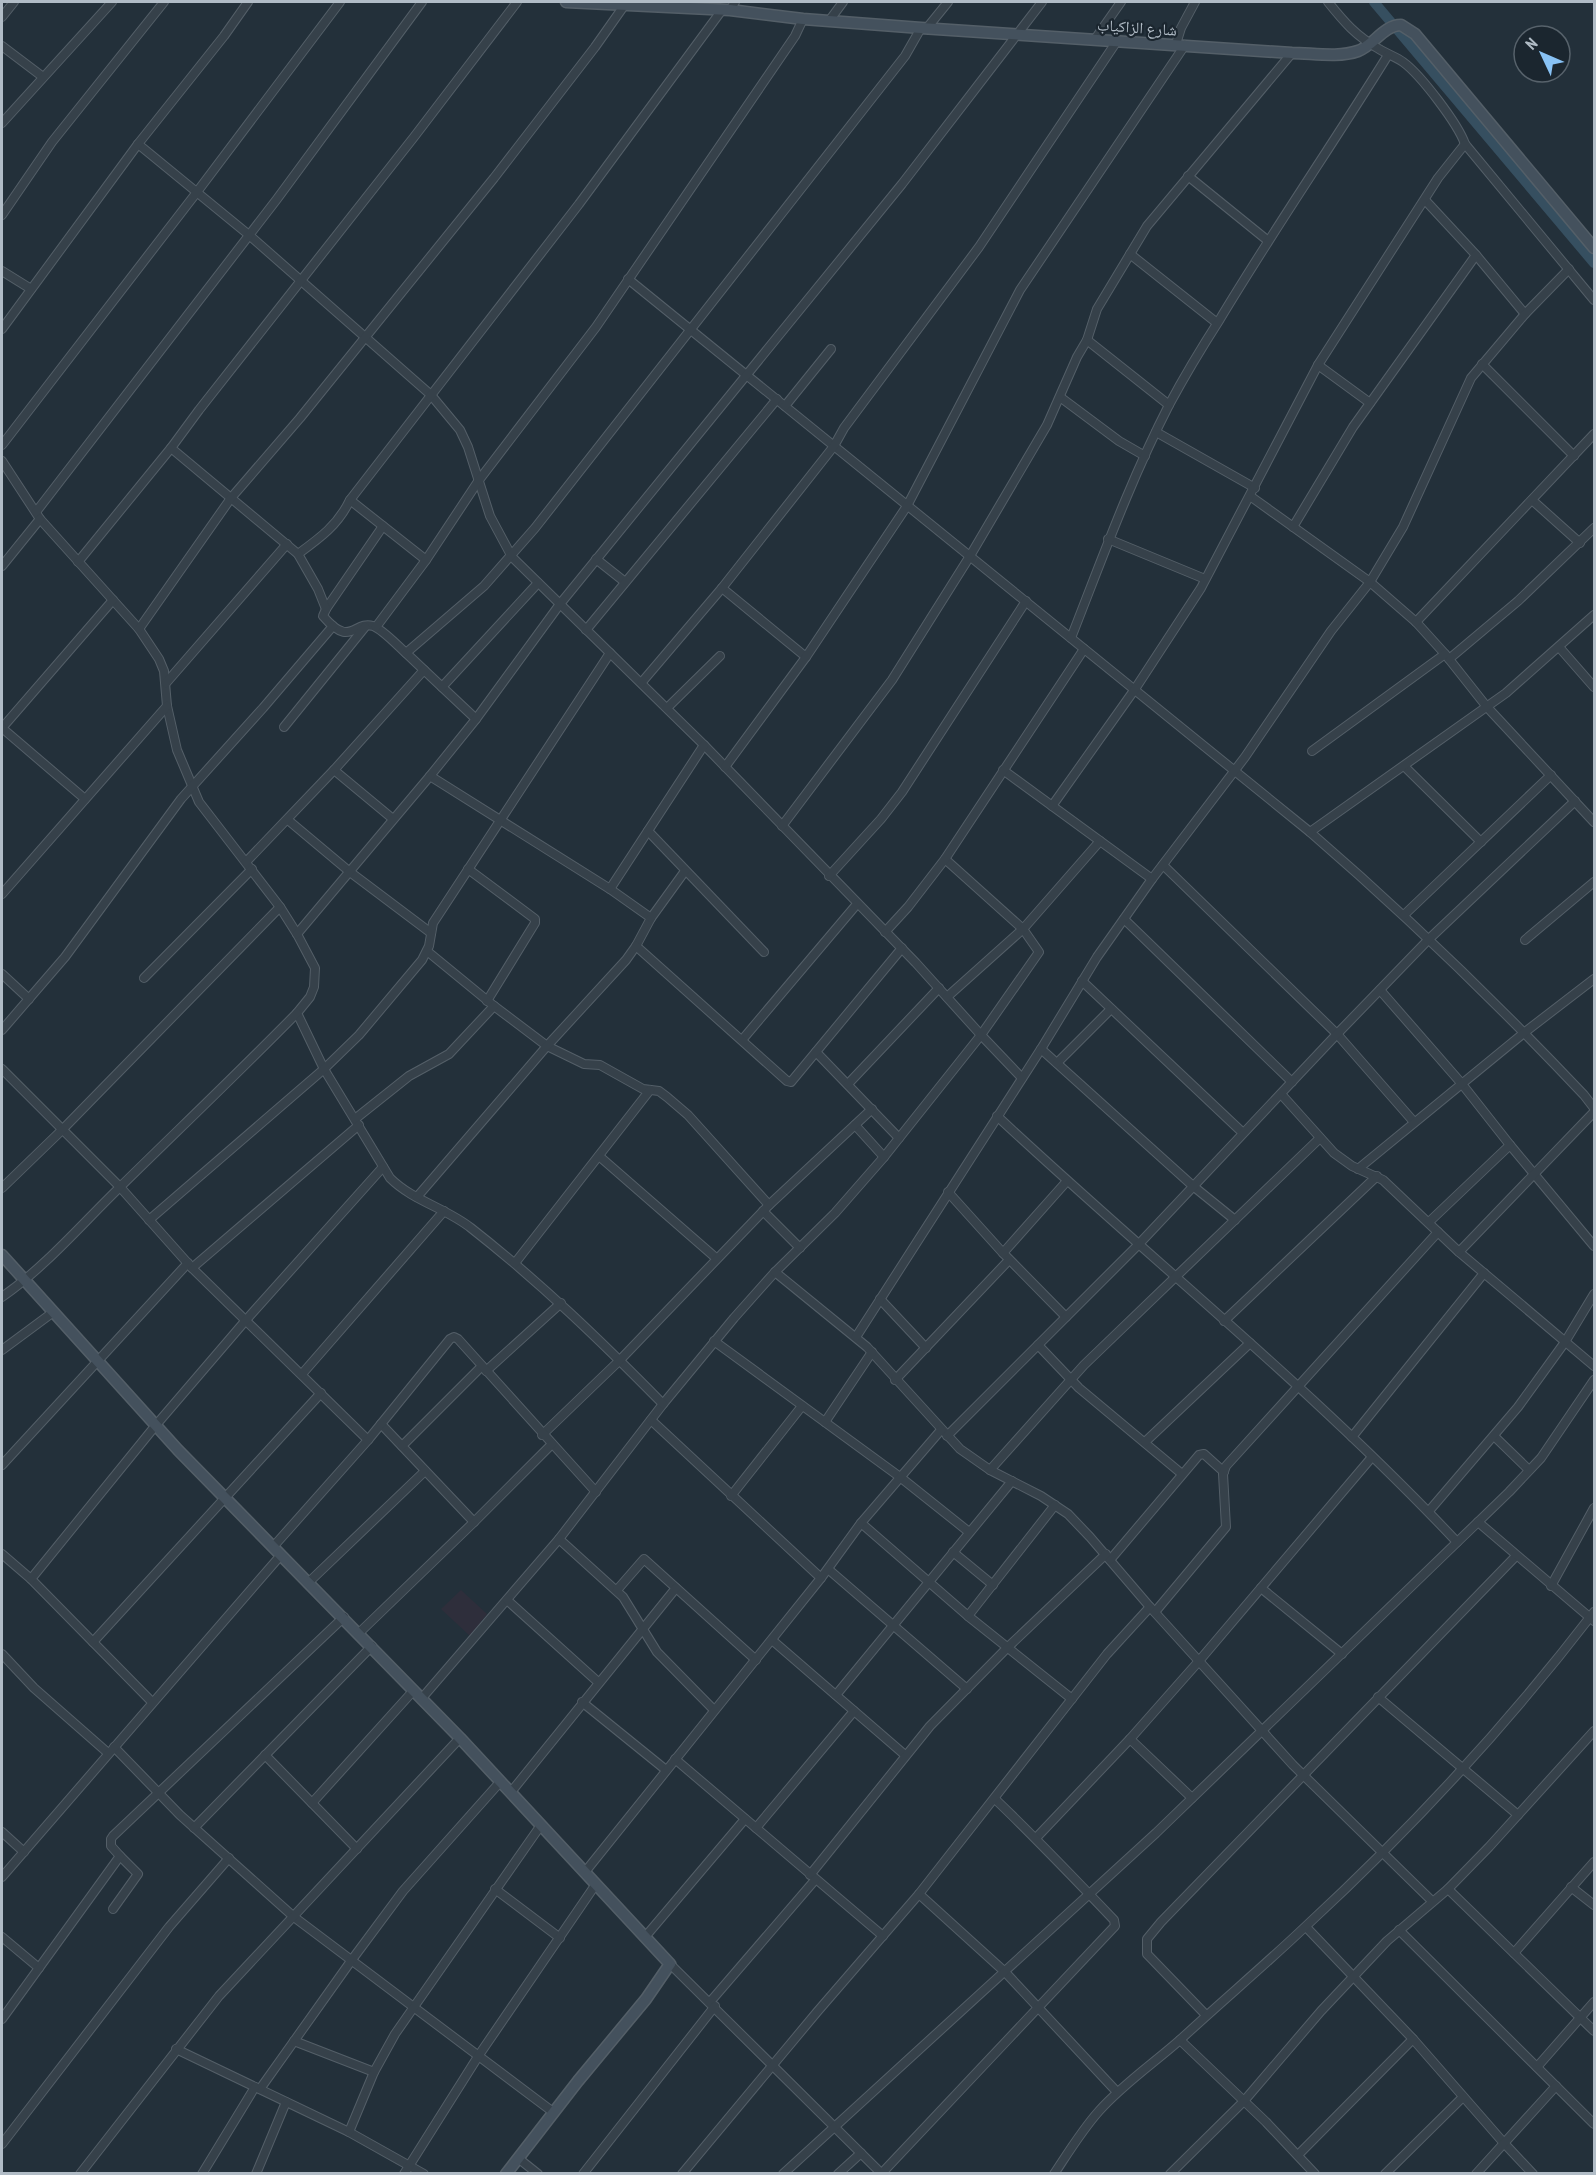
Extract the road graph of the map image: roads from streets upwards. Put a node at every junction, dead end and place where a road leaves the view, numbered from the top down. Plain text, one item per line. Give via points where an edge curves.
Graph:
1 (14, 2) edge
2 (112, 2) edge
3 (164, 2) edge
4 (248, 2) edge
5 (340, 2) edge
6 (422, 2) edge
7 (517, 2) edge
8 (566, 2) edge
9 (843, 2) edge
10 (948, 2) edge
11 (1042, 2) edge
12 (1121, 2) edge
13 (1195, 2) edge
14 (1328, 2) edge
15 (626, 3) edge
16 (729, 7) edge
17 (2, 17) edge
18 (804, 18) junction
19 (829, 21) junction
20 (924, 28) junction
21 (1016, 34) junction
22 (1095, 39) junction
23 (1117, 41) junction
24 (1180, 44) junction
25 (1371, 45) junction
26 (2, 46) edge
27 (1292, 53) junction
28 (1388, 55) junction
29 (43, 77) junction
30 (2, 123) edge
31 (138, 144) junction
32 (1465, 144) junction
33 (1188, 176) junction
34 (197, 192) junction
35 (1425, 200) junction
36 (2, 215) edge
37 (249, 235) junction
38 (1268, 240) junction
39 (1594, 248) edge
40 (1130, 254) junction
41 (1476, 255) junction
42 (1569, 269) junction
43 (2, 271) edge
44 (628, 279) junction
45 (301, 281) junction
46 (31, 289) junction
47 (1594, 300) edge
48 (1525, 314) junction
49 (1217, 323) junction
50 (2, 329) edge
51 (691, 329) junction
52 (366, 337) junction
53 (1087, 340) junction
54 (831, 349) dead end
55 (1482, 363) junction
56 (1318, 365) junction
57 (746, 374) junction
58 (431, 395) junction
59 (1060, 397) junction
60 (777, 399) junction
61 (1370, 403) junction
62 (1169, 405) junction
63 (785, 406) junction
64 (1156, 432) junction
65 (1594, 434) edge
66 (2, 445) edge
67 (834, 446) junction
68 (171, 448) junction
69 (1145, 456) junction
70 (1574, 456) junction
71 (2, 461) edge
72 (479, 480) junction
73 (1255, 488) junction
74 (1250, 496) junction
75 (231, 498) junction
76 (350, 500) junction
77 (1532, 500) junction
78 (908, 506) junction
79 (38, 515) junction
80 (383, 526) junction
81 (1293, 526) junction
82 (1594, 528) edge
83 (1108, 539) junction
84 (1580, 543) junction
85 (286, 544) junction
86 (298, 554) junction
87 (970, 556) junction
88 (512, 557) junction
89 (596, 559) junction
90 (426, 560) junction
91 (78, 562) junction
92 (2, 566) edge
93 (1204, 579) junction
94 (625, 582) junction
95 (1370, 582) junction
96 (538, 583) junction
97 (722, 588) junction
98 (113, 600) junction
99 (1026, 601) junction
100 (560, 604) junction
101 (326, 609) junction
102 (1594, 615) edge
103 (1416, 622) junction
104 (333, 626) junction
105 (366, 626) junction
106 (376, 627) junction
107 (139, 628) junction
108 (586, 630) junction
109 (1071, 638) junction
110 (1559, 647) junction
111 (1084, 649) junction
112 (406, 653) junction
113 (610, 653) junction
114 (720, 656) dead end
115 (1447, 656) junction
116 (806, 657) junction
117 (424, 670) junction
118 (642, 682) junction
119 (166, 683) junction
120 (442, 687) junction
121 (1594, 687) edge
122 (1135, 689) junction
123 (166, 706) junction
124 (1487, 707) junction
125 (667, 708) junction
126 (476, 719) junction
127 (284, 727) dead end
128 (2, 728) edge
129 (704, 745) junction
130 (1312, 751) dead end
131 (1404, 766) junction
132 (725, 767) junction
133 (334, 770) junction
134 (1003, 770) junction
135 (1234, 772) junction
136 (1551, 775) junction
137 (430, 776) junction
138 (191, 787) junction
139 (85, 799) junction
140 (1575, 801) junction
141 (1052, 806) junction
142 (393, 819) junction
143 (288, 820) junction
144 (500, 821) junction
145 (1594, 822) edge
146 (782, 826) junction
147 (648, 831) junction
148 (1310, 832) junction
149 (1100, 841) junction
150 (1481, 843) junction
151 (945, 859) junction
152 (246, 862) junction
153 (1163, 865) junction
154 (468, 869) junction
155 (252, 870) junction
156 (686, 871) junction
157 (350, 872) junction
158 (829, 876) junction
159 (1152, 879) junction
160 (1594, 882) edge
161 (610, 889) junction
162 (2, 894) edge
163 (857, 904) junction
164 (280, 907) junction
165 (1404, 915) junction
166 (651, 918) junction
167 (1124, 919) junction
168 (1023, 929) junction
169 (885, 932) junction
170 (431, 933) junction
171 (297, 934) junction
172 (1430, 939) junction
173 (1525, 940) dead end
174 (636, 946) junction
175 (902, 948) junction
176 (428, 951) junction
177 (764, 952) dead end
178 (2, 974) edge
179 (144, 978) dead end
180 (1594, 979) edge
181 (1082, 981) junction
182 (939, 988) junction
183 (1380, 990) junction
184 (947, 997) junction
185 (29, 999) junction
186 (490, 1003) junction
187 (1111, 1009) junction
188 (297, 1013) junction
189 (2, 1030) edge
190 (1525, 1032) junction
191 (1337, 1034) junction
192 (981, 1035) junction
193 (742, 1040) junction
194 (548, 1046) junction
195 (1041, 1049) junction
196 (816, 1052) junction
197 (1057, 1063) junction
198 (2, 1069) edge
199 (324, 1069) junction
200 (1022, 1078) junction
201 (1292, 1082) junction
202 (1462, 1083) junction
203 (848, 1084) junction
204 (650, 1090) junction
205 (1281, 1094) junction
206 (872, 1109) junction
207 (1594, 1110) edge
208 (997, 1116) junction
209 (357, 1122) junction
210 (1414, 1122) junction
211 (855, 1125) junction
212 (62, 1130) junction
213 (1243, 1133) junction
214 (899, 1138) junction
215 (1320, 1138) junction
216 (1510, 1145) junction
217 (599, 1156) junction
218 (884, 1157) junction
219 (383, 1167) junction
220 (1358, 1169) junction
221 (1534, 1175) junction
222 (1377, 1176) junction
223 (1067, 1181) junction
224 (1193, 1185) junction
225 (120, 1187) junction
226 (2, 1188) edge
227 (948, 1192) junction
228 (417, 1197) junction
229 (766, 1208) junction
230 (444, 1211) junction
231 (149, 1220) junction
232 (1235, 1220) junction
233 (1429, 1222) junction
234 (1438, 1232) junction
235 (1138, 1245) junction
236 (1594, 1246) edge
237 (800, 1248) junction
238 (1459, 1252) junction
239 (1003, 1253) junction
240 (2, 1255) edge
241 (716, 1258) junction
242 (1010, 1260) junction
243 (514, 1263) junction
244 (190, 1265) junction
245 (775, 1272) junction
246 (1484, 1274) junction
247 (1176, 1278) junction
248 (24, 1281) junction
249 (1594, 1294) edge
250 (2, 1297) edge
251 (880, 1299) junction
252 (561, 1303) junction
253 (52, 1313) junction
254 (1066, 1317) junction
255 (246, 1320) junction
256 (1224, 1321) junction
257 (856, 1337) junction
258 (714, 1341) junction
259 (1565, 1342) junction
260 (1250, 1343) junction
261 (1038, 1345) junction
262 (926, 1348) junction
263 (2, 1350) edge
264 (872, 1352) junction
265 (97, 1360) junction
266 (620, 1360) junction
267 (1594, 1365) edge
268 (484, 1369) junction
269 (302, 1374) junction
270 (895, 1380) junction
271 (1071, 1380) junction
272 (1594, 1380) edge
273 (1298, 1386) junction
274 (321, 1393) junction
275 (663, 1404) junction
276 (802, 1406) junction
277 (651, 1420) junction
278 (825, 1422) junction
279 (381, 1424) junction
280 (156, 1425) junction
281 (944, 1433) junction
282 (543, 1435) junction
283 (1494, 1436) junction
284 (1352, 1437) junction
285 (368, 1440) junction
286 (1144, 1442) junction
287 (552, 1444) junction
288 (402, 1446) junction
289 (1372, 1457) junction
290 (2, 1465) edge
291 (990, 1470) junction
292 (1529, 1470) junction
293 (425, 1471) junction
294 (1224, 1472) junction
295 (1182, 1474) junction
296 (900, 1477) junction
297 (1012, 1481) junction
298 (596, 1492) junction
299 (732, 1496) junction
300 (225, 1498) junction
301 (1055, 1505) junction
302 (1594, 1508) edge
303 (1429, 1511) junction
304 (474, 1522) junction
305 (1478, 1522) junction
306 (861, 1523) junction
307 (969, 1532) junction
308 (559, 1539) junction
309 (1457, 1542) junction
310 (273, 1547) junction
311 (953, 1552) junction
312 (2, 1554) edge
313 (281, 1555) junction
314 (1516, 1556) junction
315 (1108, 1557) junction
316 (828, 1569) junction
317 (821, 1578) junction
318 (31, 1579) junction
319 (309, 1582) junction
320 (929, 1582) junction
321 (993, 1585) junction
322 (1551, 1586) junction
323 (676, 1588) junction
324 (1261, 1588) junction
325 (617, 1590) junction
326 (507, 1600) junction
327 (1152, 1609) junction
328 (968, 1616) junction
329 (344, 1617) junction
330 (1593, 1617) edge
331 (894, 1624) junction
332 (643, 1629) junction
333 (359, 1633) junction
334 (771, 1640) junction
335 (93, 1642) junction
336 (372, 1646) junction
337 (1008, 1648) junction
338 (2, 1654) edge
339 (1342, 1654) junction
340 (756, 1660) junction
341 (1199, 1661) junction
342 (598, 1682) junction
343 (967, 1689) junction
344 (418, 1694) junction
345 (836, 1695) junction
346 (1378, 1697) junction
347 (1072, 1700) junction
348 (152, 1702) junction
349 (582, 1702) junction
350 (714, 1710) junction
351 (855, 1711) junction
352 (1263, 1730) junction
353 (1594, 1731) edge
354 (460, 1738) junction
355 (1130, 1739) junction
356 (111, 1750) junction
357 (265, 1755) junction
358 (905, 1755) junction
359 (675, 1759) junction
360 (1463, 1767) junction
361 (666, 1770) junction
362 (1303, 1774) junction
363 (501, 1781) junction
364 (511, 1792) junction
365 (158, 1793) junction
366 (1192, 1798) junction
367 (994, 1799) junction
368 (312, 1803) junction
369 (1518, 1815) junction
370 (745, 1819) junction
371 (541, 1825) junction
372 (194, 1828) junction
373 (756, 1828) junction
374 (2, 1832) edge
375 (1036, 1838) junction
376 (357, 1849) junction
377 (24, 1852) junction
378 (1383, 1852) junction
379 (120, 1856) junction
380 (229, 1858) junction
381 (1594, 1862) edge
382 (585, 1872) junction
383 (2, 1877) edge
384 (813, 1878) junction
385 (596, 1884) junction
386 (1571, 1887) junction
387 (495, 1889) junction
388 (1448, 1889) junction
389 (1088, 1893) junction
390 (919, 1894) junction
391 (1432, 1901) junction
392 (1594, 1905) edge
393 (113, 1909) dead end
394 (294, 1917) junction
395 (1306, 1927) junction
396 (1399, 1930) junction
397 (883, 1936) junction
398 (2, 1937) edge
399 (645, 1937) junction
400 (560, 1938) junction
401 (1514, 1953) junction
402 (351, 1961) junction
403 (670, 1964) junction
404 (39, 1968) junction
405 (1005, 1972) junction
406 (1354, 1977) junction
407 (1594, 2002) edge
408 (712, 2004) junction
409 (413, 2006) junction
410 (1039, 2008) junction
411 (1206, 2015) junction
412 (1581, 2018) junction
413 (2, 2019) edge
414 (1594, 2031) edge
415 (1413, 2039) junction
416 (1180, 2040) junction
417 (294, 2041) junction
418 (176, 2049) junction
419 (479, 2055) junction
420 (773, 2064) junction
421 (1537, 2067) junction
422 (374, 2072) junction
423 (1556, 2086) junction
424 (257, 2088) junction
425 (1118, 2092) junction
426 (1463, 2097) junction
427 (1244, 2101) junction
428 (286, 2102) junction
429 (553, 2112) junction
430 (1594, 2124) edge
431 (835, 2126) junction
432 (350, 2132) junction
433 (1503, 2142) junction
434 (2, 2144) edge
435 (861, 2153) junction
436 (1298, 2155) junction
437 (518, 2158) junction
438 (410, 2166) junction
439 (882, 2173) edge
440 (80, 2174) edge
441 (202, 2174) edge
442 (256, 2174) edge
443 (404, 2174) edge
444 (424, 2174) edge
445 (506, 2174) edge
446 (538, 2174) edge
447 (583, 2174) edge
448 (682, 2174) edge
449 (783, 2174) edge
450 (838, 2174) edge
451 (1054, 2174) edge
452 (1170, 2174) edge
453 (1315, 2174) edge
454 (1385, 2174) edge
455 (1476, 2174) edge
456 (1533, 2174) edge

1 - 17 street
2 - 29 street
3 - 36 street via 52,142
4 - 31 street
5 - 34 street
6 - 37 street
7 - 45 street
8 - 15 street, شارع الزاكياب
9 - 19 street
10 - 20 street
11 - 21 street
12 - 22 street
13 - 24 street via 1181,28
14 - 25 street via 1349,28
15 - 16 street, شارع الزاكياب
15 - 52 street via 494,178
16 - 18 street, شارع الزاكياب
16 - 58 street
18 - 19 street, شارع الزاكياب
18 - 44 street
19 - 20 street, شارع الزاكياب
20 - 21 street, شارع الزاكياب
20 - 51 street
21 - 22 street, شارع الزاكياب
21 - 57 street via 902,184
22 - 23 street, شارع الزاكياب
23 - 24 street, شارع الزاكياب
23 - 67 street via 979,247
24 - 27 street, شارع الزاكياب
24 - 78 street via 1020,290
25 - 27 street, شارع الزاكياب via 1345,54
25 - 28 street
25 - 39 street, شارع الزاكياب via 1394,25 1415,34
26 - 29 street
27 - 33 street
28 - 32 street via 1417,75 1456,123
28 - 38 street
29 - 30 street
31 - 34 street
31 - 46 street
32 - 35 street
32 - 42 street
33 - 38 street
33 - 40 street via 1147,226
34 - 37 street
34 - 66 street
35 - 41 street
35 - 56 street
37 - 45 street
37 - 79 street
38 - 49 street
40 - 49 street
40 - 53 street via 1097,309
41 - 48 street
41 - 61 street
42 - 47 street
42 - 48 street
43 - 46 street
44 - 51 street
44 - 72 street
45 - 52 street
45 - 68 street
46 - 50 street
48 - 55 street
49 - 62 street
51 - 57 street
51 - 88 street
52 - 58 street
52 - 75 street
53 - 59 street
53 - 62 street
54 - 63 street
55 - 70 street
55 - 95 street via 1464,392 1403,527
56 - 61 street
56 - 73 street
57 - 60 street
57 - 89 street
58 - 72 street via 460,430
58 - 76 street
59 - 69 street
59 - 87 street
60 - 63 street
60 - 94 street
61 - 81 street
62 - 64 street
63 - 67 street
64 - 69 street
64 - 73 street
65 - 70 street
67 - 78 street
67 - 97 street
68 - 75 street
68 - 91 street
69 - 83 street
70 - 77 street
71 - 79 street
72 - 88 street via 497,532
72 - 90 street
73 - 74 street
74 - 81 street
74 - 93 street
75 - 85 street
75 - 107 street
76 - 80 street
76 - 86 street via 338,521
77 - 84 street
77 - 103 street
78 - 87 street
78 - 116 street
79 - 91 street
79 - 92 street
80 - 90 street
80 - 101 street
81 - 95 street
82 - 84 street
83 - 93 street
83 - 109 street
84 - 115 street via 1518,601
85 - 86 street
85 - 119 street
86 - 101 street
87 - 99 street
87 - 146 street via 892,680
88 - 96 street
88 - 112 street
89 - 94 street
89 - 100 street
90 - 106 street
91 - 98 street
93 - 122 street
94 - 108 street
95 - 103 street
95 - 135 street via 1331,631
96 - 100 street
96 - 120 street
97 - 116 street
97 - 118 street
98 - 107 street
98 - 128 street
99 - 109 street
99 - 158 street via 902,792
100 - 108 street
100 - 126 street
101 - 104 street via 324,617
102 - 110 street
103 - 115 street
104 - 105 street via 346,633
104 - 138 street
105 - 106 street
105 - 127 street
106 - 112 street
107 - 119 street via 159,659
108 - 113 street
109 - 111 street
110 - 121 street
110 - 124 street
111 - 122 street
111 - 134 street
112 - 117 street
113 - 118 street
113 - 144 street
114 - 125 street
115 - 124 street
115 - 130 street
116 - 132 street
117 - 120 street
117 - 133 street
118 - 125 street
119 - 123 street
120 - 126 street
122 - 135 street
122 - 141 street
123 - 138 street
123 - 139 street
124 - 131 street
124 - 136 street
125 - 129 street
126 - 137 street
128 - 139 street
129 - 132 street
129 - 147 street
131 - 148 street
131 - 150 street
132 - 146 street
133 - 142 street
133 - 143 street
134 - 141 street
134 - 151 street
135 - 148 street
135 - 153 street
136 - 140 street
136 - 150 street
137 - 142 street
137 - 144 street
138 - 152 street via 210,819
138 - 185 street via 65,957
139 - 162 street
140 - 145 street
140 - 172 street
141 - 149 street
142 - 157 street
143 - 152 street
143 - 157 street
144 - 154 street
144 - 161 street
146 - 158 street
147 - 156 street
147 - 161 street
148 - 165 street
149 - 159 street
149 - 168 street
150 - 165 street
151 - 168 street
151 - 169 street
152 - 155 street
153 - 159 street
153 - 191 street
154 - 170 street via 433,923
154 - 186 street via 535,919
155 - 164 street
155 - 179 street
156 - 166 street
156 - 177 street
157 - 170 street
157 - 171 street
158 - 163 street
159 - 167 street
160 - 173 street
161 - 166 street
163 - 169 street
163 - 193 street
164 - 171 street
164 - 212 street
165 - 172 street
166 - 174 street
167 - 181 street
167 - 201 street
168 - 184 street
168 - 192 street via 1040,952
169 - 175 street
170 - 176 street
171 - 188 street via 315,968 315,978 310,997
172 - 183 street
172 - 190 street
174 - 193 street
174 - 194 street
175 - 182 street
175 - 196 street
176 - 186 street
176 - 199 street via 370,1022
178 - 185 street
180 - 190 street
181 - 187 street
181 - 195 street
182 - 184 street
182 - 203 street
183 - 191 street
183 - 202 street
184 - 192 street
185 - 189 street
186 - 194 street
186 - 209 street via 449,1054 409,1076
187 - 197 street
187 - 213 street
188 - 199 street
188 - 225 street
190 - 202 street
190 - 207 street
191 - 201 street
191 - 210 street
192 - 200 street
192 - 214 street
193 - 196 street via 791,1082
194 - 204 street via 584,1064 602,1066
194 - 228 street
195 - 197 street
195 - 200 street
196 - 203 street
197 - 224 street
198 - 212 street
199 - 209 street
199 - 231 street
200 - 208 street
201 - 205 street
202 - 210 street
202 - 216 street
203 - 206 street
204 - 217 street
204 - 229 street via 659,1091 688,1115
205 - 213 street
205 - 215 street
206 - 211 street
206 - 214 street
207 - 221 street
208 - 223 street
208 - 227 street
209 - 219 street
209 - 244 street
210 - 220 street
211 - 218 street
211 - 229 street
212 - 225 street
212 - 226 street
213 - 224 street
214 - 218 street
215 - 220 street
215 - 232 street
216 - 221 street
216 - 233 street
217 - 241 street
217 - 243 street
218 - 237 street
219 - 228 street via 396,1184
219 - 255 street
220 - 222 street
221 - 236 street
221 - 238 street
222 - 233 street
222 - 256 street
223 - 235 street
223 - 239 street
224 - 232 street
224 - 235 street
225 - 231 street
225 - 248 street
227 - 239 street
227 - 251 street
228 - 230 street
229 - 237 street
229 - 241 street
230 - 243 street
230 - 269 street
231 - 244 street
232 - 247 street
233 - 234 street
234 - 238 street
234 - 273 street
235 - 247 street
235 - 254 street
237 - 245 street
238 - 246 street
239 - 242 street
240 - 248 street
241 - 266 street
242 - 254 street
242 - 262 street
243 - 252 street
244 - 255 street
244 - 265 street
245 - 257 street
245 - 258 street
246 - 259 street
246 - 284 street
247 - 256 street
247 - 271 street
248 - 250 street
248 - 253 street
249 - 259 street
251 - 257 street
251 - 262 street
252 - 266 street
252 - 268 street
253 - 263 street
253 - 265 street
254 - 261 street
255 - 269 street
255 - 280 street
256 - 260 street
257 - 264 street
258 - 275 street
258 - 276 street
259 - 267 street
259 - 283 street
260 - 273 street
260 - 286 street
261 - 271 street
261 - 281 street
262 - 270 street
264 - 270 street
264 - 278 street
265 - 280 street
265 - 290 street
266 - 275 street
266 - 282 street
268 - 279 street via 458,1339 450,1339
268 - 282 street
268 - 288 street
269 - 274 street
270 - 281 street
271 - 286 street
271 - 291 street
272 - 292 street
273 - 284 street
273 - 294 street
274 - 285 street
274 - 300 street
275 - 277 street
276 - 278 street
276 - 299 street
277 - 298 street
277 - 299 street
278 - 296 street
279 - 285 street
279 - 288 street
280 - 300 street
280 - 318 street
281 - 291 street
281 - 296 street
282 - 287 street
283 - 292 street
283 - 303 street
284 - 289 street
285 - 310 street
286 - 295 street
287 - 298 street
287 - 304 street
288 - 293 street
289 - 303 street
289 - 324 street
291 - 297 street
292 - 305 street
293 - 304 street
293 - 319 street
294 - 295 street via 1202,1454
294 - 327 street via 1226,1527
295 - 315 street
296 - 306 street
296 - 307 street
297 - 301 street
297 - 307 street
298 - 308 street
299 - 317 street
300 - 310 street
300 - 335 street
301 - 315 street
301 - 321 street
302 - 322 street
303 - 309 street
304 - 333 street
305 - 309 street
305 - 314 street
306 - 316 street
306 - 320 street
307 - 311 street
308 - 325 street
308 - 326 street
309 - 339 street
310 - 313 street
311 - 320 street
311 - 321 street
312 - 318 street
313 - 319 street
313 - 348 street
314 - 322 street
314 - 346 street
315 - 327 street
315 - 337 street
316 - 317 street
316 - 331 street
317 - 334 street
318 - 335 street
319 - 329 street
320 - 328 street
320 - 331 street
321 - 328 street
322 - 330 street
323 - 325 street via 644,1559
323 - 332 street
323 - 340 street
324 - 339 street
324 - 341 street
325 - 332 street
326 - 342 street
326 - 344 street
327 - 341 street
327 - 347 street via 1114,1647
328 - 337 street
329 - 333 street
329 - 365 street
330 - 360 street
331 - 343 street
331 - 345 street
332 - 342 street
332 - 350 street via 662,1657
333 - 336 street
334 - 340 street
334 - 345 street
335 - 348 street
336 - 344 street
336 - 357 street
337 - 343 street
337 - 347 street
338 - 356 street via 33,1688
339 - 352 street
340 - 350 street
341 - 352 street
341 - 355 street
342 - 349 street
343 - 358 street
344 - 354 street
344 - 368 street
345 - 351 street
346 - 360 street
346 - 362 street
347 - 367 street
348 - 356 street
349 - 361 street
349 - 364 street
350 - 359 street
351 - 358 street
351 - 373 street
352 - 362 street
352 - 366 street
353 - 369 street
354 - 363 street
354 - 376 street
355 - 366 street
355 - 375 street
356 - 365 street
356 - 377 street
357 - 368 street
357 - 372 street
358 - 384 street
359 - 361 street
359 - 370 street
360 - 369 street
360 - 378 street
361 - 382 street
362 - 378 street
362 - 411 street via 1147,1939 1150,1959
363 - 364 street
363 - 402 street via 403,1891
364 - 371 street
365 - 372 street
365 - 379 street via 111,1839 111,1846
366 - 389 street
367 - 375 street
367 - 390 street
368 - 376 street
369 - 388 street
370 - 373 street
370 - 399 street
371 - 382 street
371 - 387 street
372 - 380 street
373 - 384 street
374 - 377 street
375 - 389 street
376 - 394 street
377 - 383 street
378 - 391 street
378 - 395 street
379 - 393 street via 138,1874
379 - 404 street
380 - 394 street
380 - 434 street via 169,1927
381 - 386 street
382 - 385 street
384 - 397 street
384 - 408 street
385 - 399 street
385 - 400 street
386 - 392 street
386 - 401 street
387 - 400 street
387 - 409 street
388 - 391 street
388 - 401 street
389 - 405 street
389 - 410 street via 1114,1920 1115,1926
390 - 397 street
390 - 405 street
391 - 396 street
394 - 402 street
394 - 418 street via 219,1996
395 - 406 street
395 - 411 street
396 - 406 street
396 - 421 street
397 - 420 street
398 - 404 street
399 - 403 street
400 - 419 street
401 - 412 street
402 - 409 street
402 - 417 street
403 - 408 street
403 - 429 street
404 - 413 street
405 - 410 street
405 - 431 street
406 - 415 street
406 - 427 street
407 - 412 street
408 - 420 street
408 - 447 street
409 - 419 street
409 - 422 street
410 - 425 street
410 - 439 street
411 - 416 street
412 - 414 street
412 - 421 street
415 - 426 street
415 - 436 street
416 - 425 street
416 - 427 street
417 - 422 street
417 - 424 street
418 - 424 street
418 - 440 street
419 - 429 street
419 - 438 street
420 - 431 street
420 - 448 street
421 - 423 street
422 - 432 street
423 - 430 street
423 - 433 street
424 - 428 street
424 - 441 street
425 - 451 street via 1093,2118
426 - 433 street
426 - 454 street
427 - 436 street
427 - 452 street
428 - 432 street
428 - 442 street
429 - 437 street
431 - 435 street
431 - 449 street
432 - 438 street
433 - 455 street
433 - 456 street
435 - 439 street
435 - 450 street
436 - 453 street
437 - 445 street
437 - 446 street
438 - 443 street
438 - 444 street

